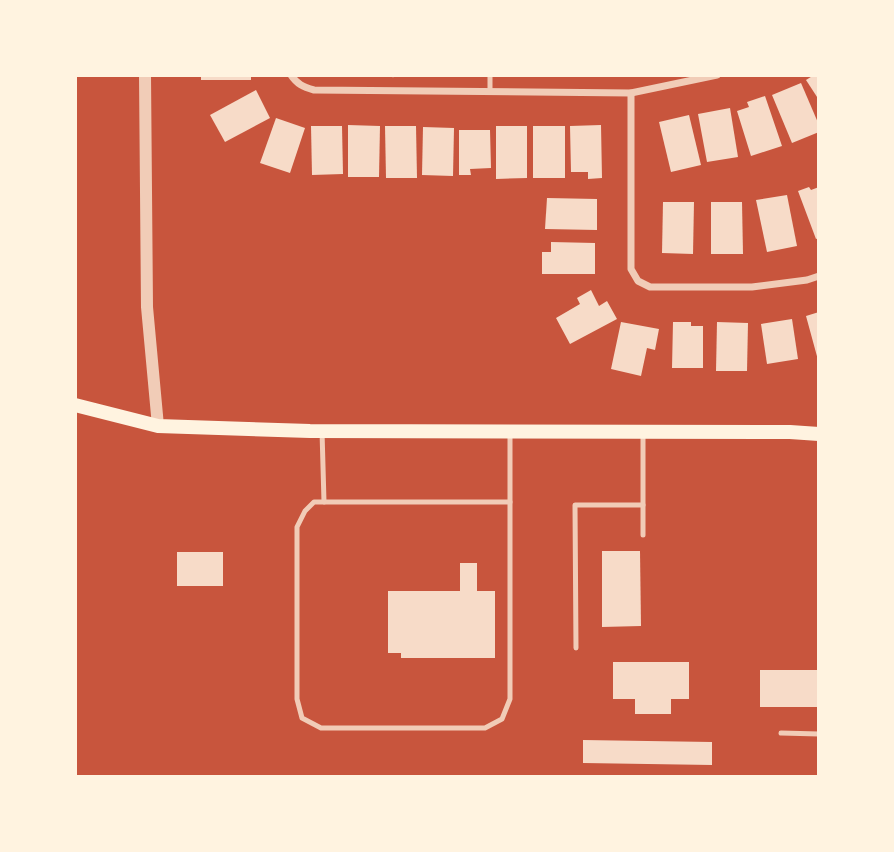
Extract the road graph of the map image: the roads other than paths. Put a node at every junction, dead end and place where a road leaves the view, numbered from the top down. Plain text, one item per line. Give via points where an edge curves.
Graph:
1 (145, 75) edge
2 (290, 75) edge
3 (490, 75) edge
4 (717, 75) edge
5 (490, 92) junction
6 (631, 93) junction
7 (819, 276) edge
8 (75, 405) edge
9 (158, 426) junction
10 (322, 431) junction
11 (510, 432) junction
12 (643, 432) junction
13 (819, 434) edge
14 (324, 502) junction
15 (510, 502) junction
16 (643, 505) junction
17 (643, 535) dead end
18 (576, 648) dead end
19 (781, 733) dead end
20 (819, 734) edge

1 - 9 street via 147,307
2 - 5 street via 313,90
3 - 5 lane
4 - 6 street
5 - 6 street
6 - 7 street via 631,262 638,281 650,287 752,287
8 - 9 main road
9 - 10 main road
10 - 11 main road
10 - 14 lane
11 - 12 main road
11 - 15 lane
12 - 13 main road
12 - 16 lane
14 - 15 lane
14 - 15 lane via 314,502 297,527 297,699 302,718 321,728 485,728 502,719 510,699
16 - 17 lane
16 - 18 lane via 575,505
19 - 20 lane

